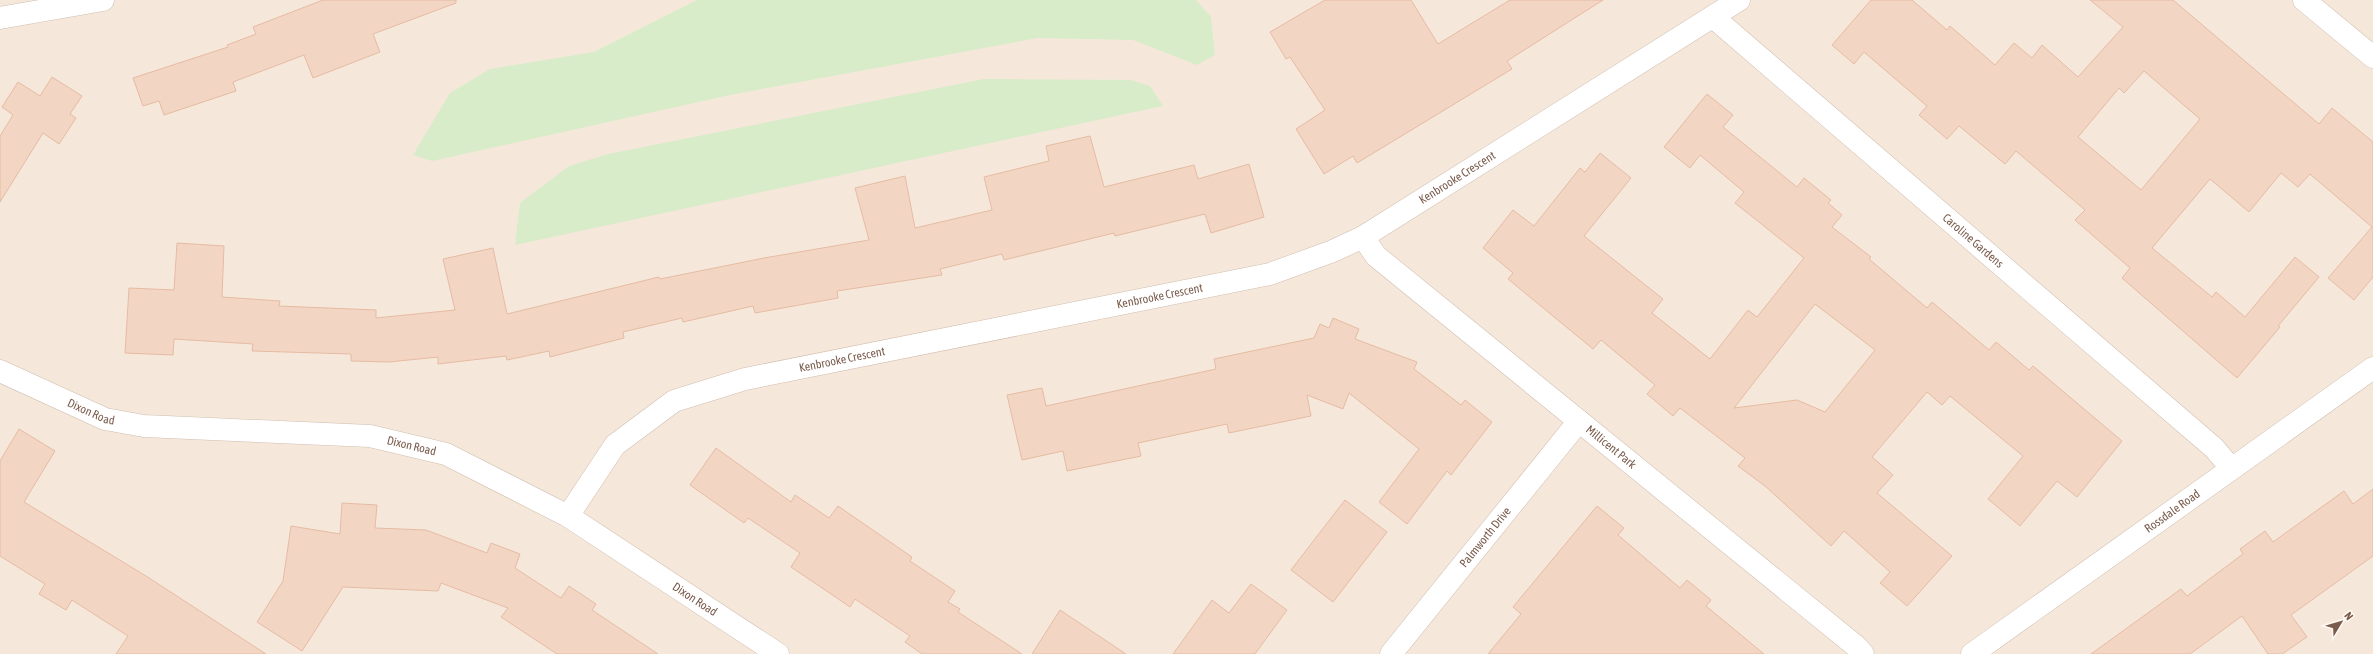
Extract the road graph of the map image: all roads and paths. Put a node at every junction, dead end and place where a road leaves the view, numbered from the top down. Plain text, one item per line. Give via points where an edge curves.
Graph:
1 (103, 0) edge
2 (1739, 0) edge
3 (2304, 0) edge
4 (73, 3) edge
5 (1713, 17) junction
6 (0, 18) edge
7 (2373, 57) edge
8 (1363, 237) junction
9 (2373, 368) edge
10 (0, 371) edge
11 (1579, 421) junction
12 (2231, 468) junction
13 (568, 516) junction
14 (778, 654) edge
15 (1391, 654) edge
16 (1863, 654) edge
17 (1972, 654) edge

1 - 4 street
2 - 5 street, Kenbrooke Crescent
3 - 7 street
4 - 6 street
5 - 8 street, Kenbrooke Crescent
5 - 12 street, Caroline Gardens via 2214,448
8 - 11 street, Millicent Park via 1376,256
8 - 13 street, Kenbrooke Crescent via 1270,274 745,379 674,401 615,445
9 - 12 street, Rossdale Road
10 - 13 street, Dixon Road via 105,418 136,424 370,436 446,454
11 - 15 street, Palmworth Drive
11 - 16 street, Millicent Park via 1857,646
12 - 17 street, Rossdale Road
13 - 14 street, Dixon Road

